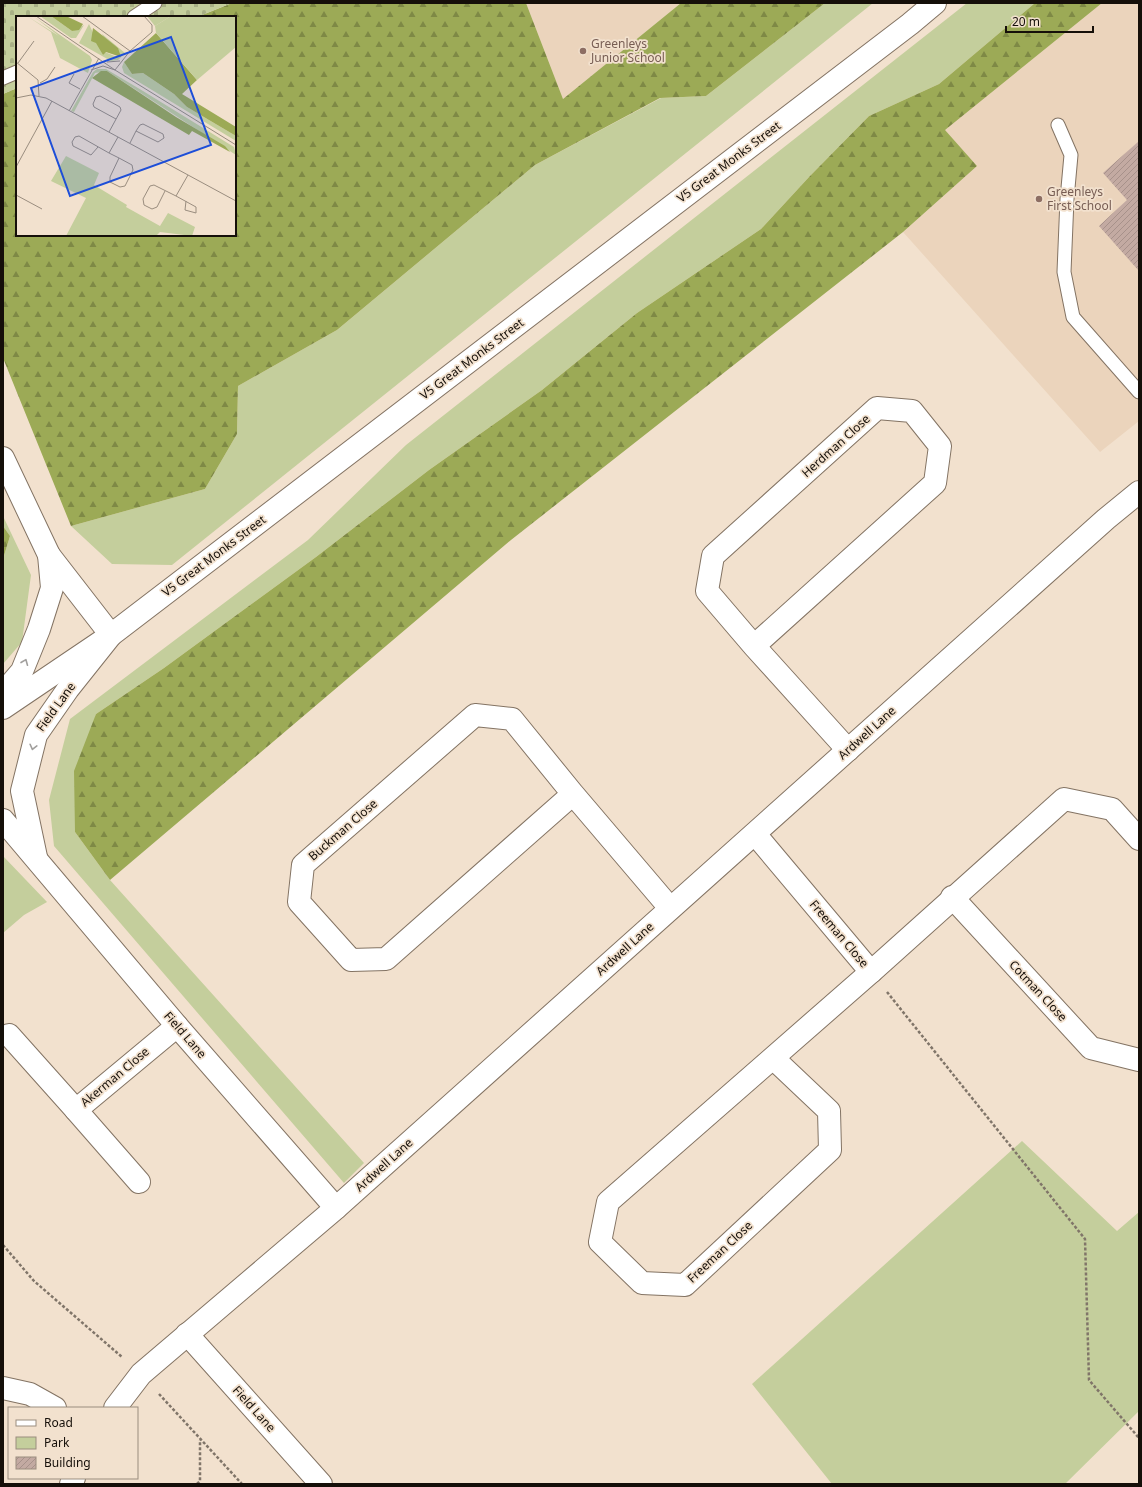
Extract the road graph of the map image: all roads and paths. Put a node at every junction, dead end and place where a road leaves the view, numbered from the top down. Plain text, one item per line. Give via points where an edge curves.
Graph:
1 (155, 3) edge
2 (935, 3) edge
3 (136, 16) edge
4 (16, 72) edge
5 (3, 78) edge
6 (1058, 125) dead end
7 (1139, 392) edge
8 (3, 458) edge
9 (1139, 492) edge
10 (49, 555) junction
11 (111, 635) junction
12 (754, 646) junction
13 (3, 694) edge
14 (3, 708) edge
15 (848, 750) junction
16 (573, 794) junction
17 (3, 820) edge
18 (755, 834) junction
19 (1139, 839) edge
20 (36, 860) junction
21 (952, 897) junction
22 (670, 908) junction
23 (871, 972) junction
24 (177, 1026) junction
25 (9, 1034) dead end
26 (773, 1058) junction
27 (1139, 1060) edge
28 (76, 1110) junction
29 (139, 1182) dead end
30 (336, 1208) junction
31 (187, 1334) junction
32 (3, 1388) edge
33 (53, 1407) edge
34 (115, 1407) edge
35 (1139, 1438) edge
36 (200, 1439) dead end
37 (197, 1484) edge
38 (321, 1484) edge

1 - 3 lane
2 - 11 street, V5 Great Monks Street via 898,34
4 - 5 lane
6 - 7 lane via 1071,156 1064,272 1073,318
8 - 10 street
9 - 15 street, Ardwell Lane
10 - 11 street
13 -> 10 street via 22,671 52,588
11 - 14 street, V5 Great Monks Street
11 -> 20 street, Field Lane via 36,735 22,791
12 - 12 street, Herdman Close via 707,591 713,556 877,408 912,411 940,446 935,483
12 - 15 street, Herdman Close
15 - 18 street, Ardwell Lane
16 - 16 street, Buckman Close via 512,719 475,714 303,865 299,902 351,960 386,959
16 - 22 street, Buckman Close
17 - 20 street, Field Lane
18 - 22 street, Ardwell Lane
18 - 23 street, Freeman Close
19 - 21 street via 1112,809 1064,799
20 - 24 street, Field Lane
21 - 23 street
21 - 27 street, Cotman Close via 1091,1048
22 - 30 street, Ardwell Lane
23 - 26 street, Freeman Close
23 - 35 path via 1085,1239 1089,1380
24 - 28 street, Akerman Close
24 - 30 street, Field Lane
25 - 28 street, Akerman Close
26 - 26 street, Freeman Close via 608,1202 600,1242 642,1283 685,1285 830,1150 829,1111
28 - 29 street
30 - 31 street, Ardwell Lane
31 - 34 street, Ardwell Lane via 141,1374
31 - 38 street, Field Lane
32 - 33 street via 30,1394
36 - 37 path via 200,1481

